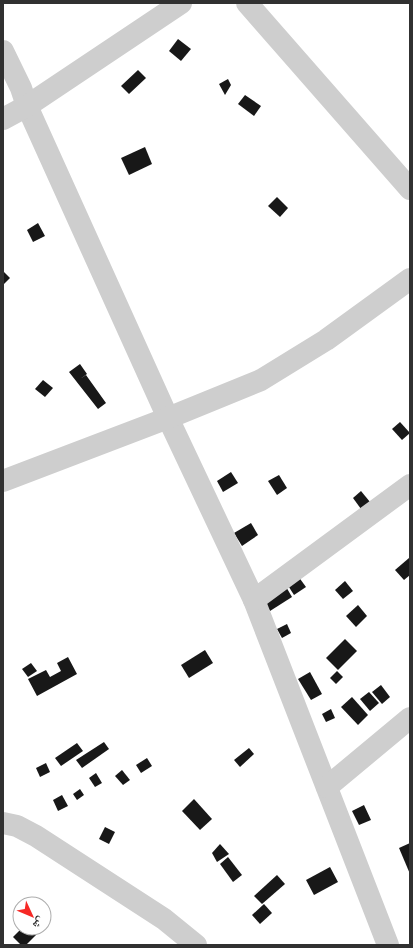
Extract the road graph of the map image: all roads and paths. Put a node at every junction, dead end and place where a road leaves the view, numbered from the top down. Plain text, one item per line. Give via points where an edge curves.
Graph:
1 (181, 3) edge
2 (247, 3) edge
3 (3, 51) edge
4 (28, 106) junction
5 (3, 119) edge
6 (410, 188) edge
7 (410, 279) edge
8 (168, 418) junction
9 (3, 481) edge
10 (410, 484) edge
11 (254, 600) junction
12 (410, 718) edge
13 (327, 787) junction
14 (3, 823) edge
15 (196, 945) edge
16 (388, 945) edge

1 - 4 street
2 - 6 street
3 - 4 street
4 - 5 street
4 - 8 street
7 - 8 street via 326,340 261,380
8 - 9 street
8 - 11 street
10 - 11 street
11 - 13 street
12 - 13 street
13 - 16 street
14 - 15 street via 36,836 164,919

